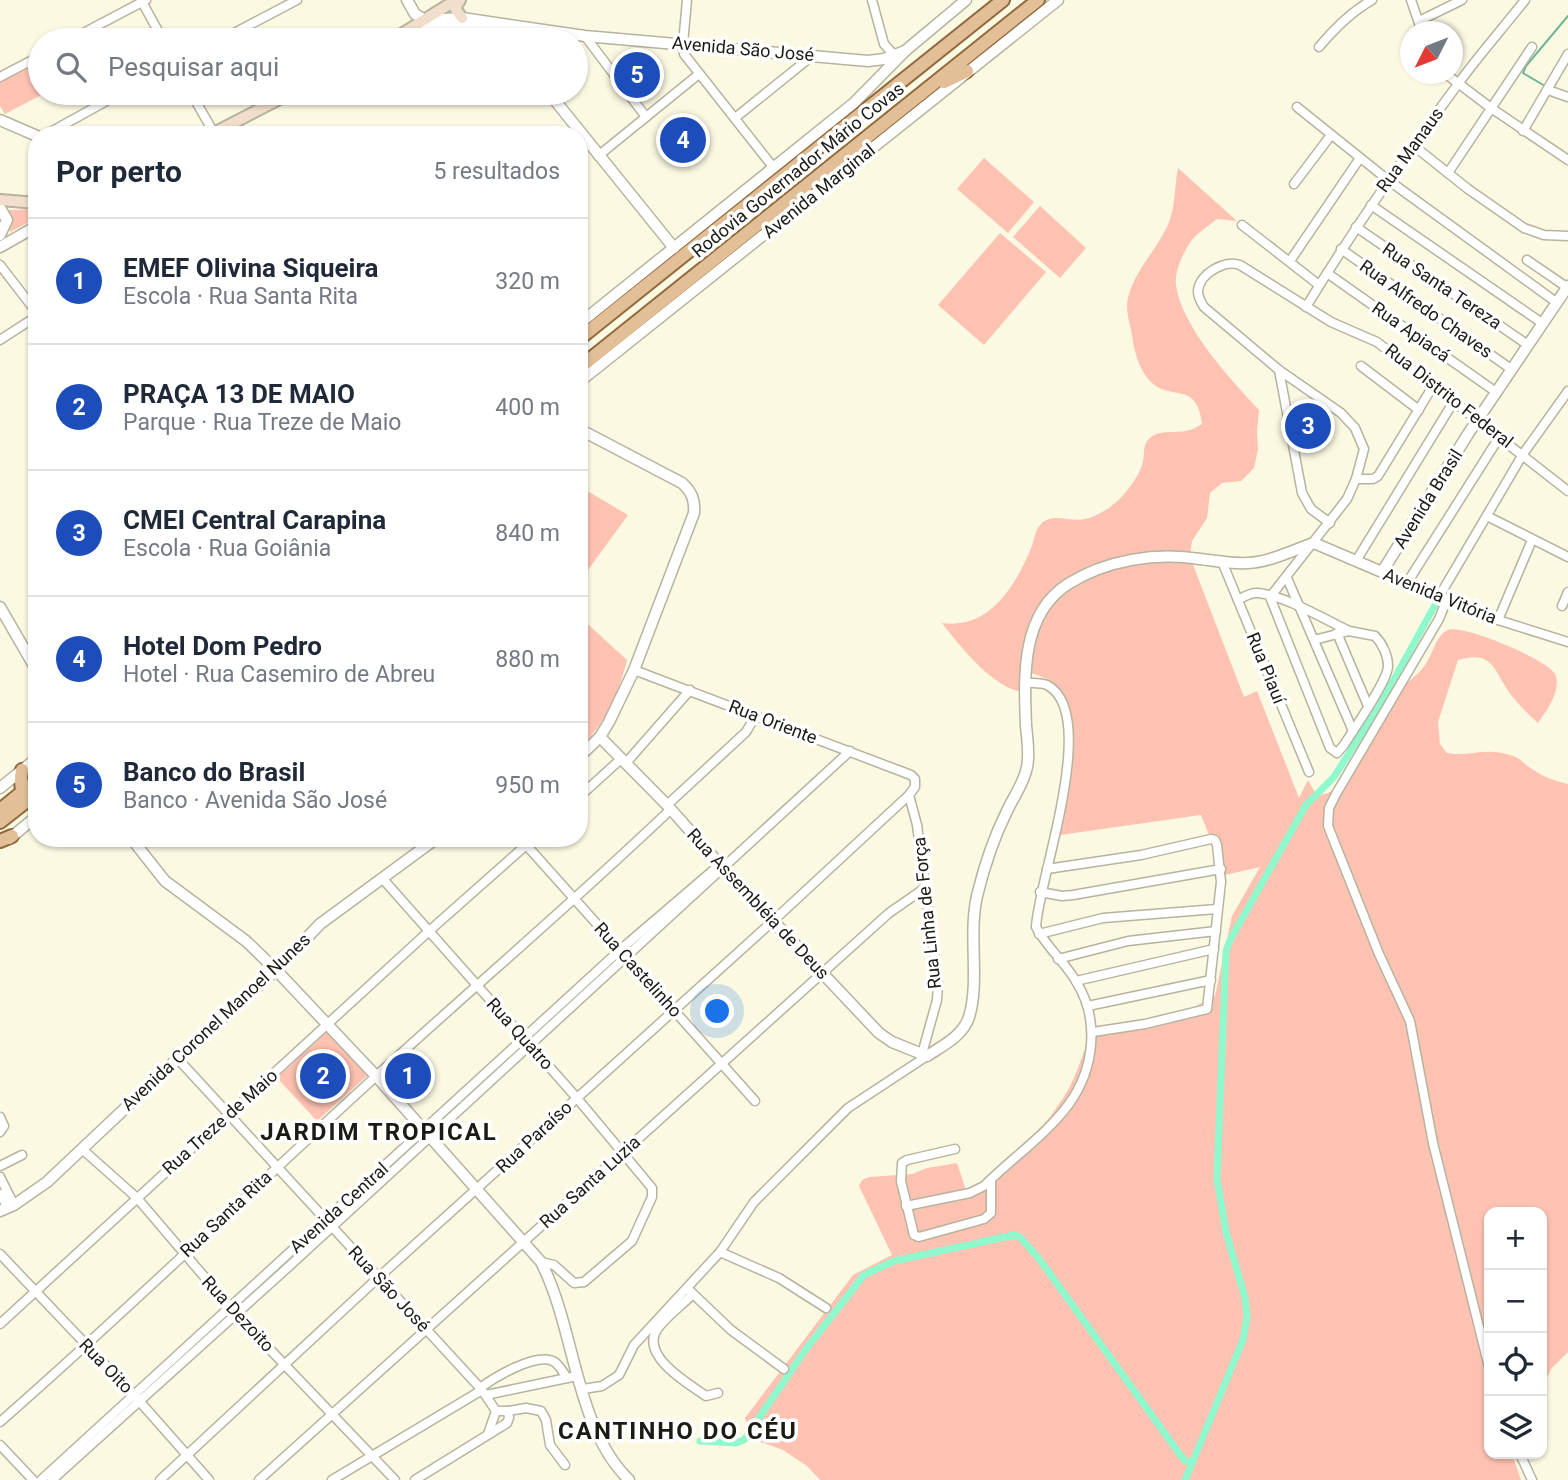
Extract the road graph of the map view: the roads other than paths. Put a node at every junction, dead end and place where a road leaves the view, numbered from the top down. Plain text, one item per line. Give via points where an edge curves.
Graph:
1 (297, 0) edge
2 (407, 0) edge
3 (458, 0) edge
4 (687, 0) edge
5 (872, 0) edge
6 (966, 0) edge
7 (1003, 0) edge
8 (1038, 0) edge
9 (1058, 0) edge
10 (1372, 0) edge
11 (1411, 0) edge
12 (1462, 0) edge
13 (1525, 0) edge
14 (143, 1) edge
15 (462, 18) junction
16 (425, 20) junction
17 (1419, 21) joint
18 (92, 28) edge
19 (157, 28) edge
20 (244, 28) edge
21 (413, 28) edge
22 (433, 28) edge
23 (489, 28) edge
24 (537, 28) edge
25 (588, 36) edge
26 (588, 40) edge
27 (683, 44) junction
28 (884, 44) junction
29 (1319, 47) dead end
30 (1532, 47) dead end
31 (900, 54) junction
32 (1568, 54) edge
33 (812, 56) junction
34 (878, 60) junction
35 (28, 62) edge
36 (967, 71) junction
37 (699, 74) junction
38 (0, 77) edge
39 (1463, 77) edge
40 (1457, 84) edge
41 (1459, 84) edge
42 (1548, 90) junction
43 (924, 91) junction
44 (1568, 97) edge
45 (99, 105) edge
46 (197, 105) edge
47 (268, 105) edge
48 (558, 105) edge
49 (1297, 107) dead end
50 (1491, 108) junction
51 (0, 113) edge
52 (646, 117) junction
53 (735, 118) junction
54 (0, 120) edge
55 (13, 126) junction
56 (61, 126) edge
57 (208, 126) edge
58 (227, 126) edge
59 (575, 126) edge
60 (1523, 131) junction
61 (28, 132) edge
62 (1331, 135) junction
63 (588, 143) edge
64 (1414, 146) junction
65 (598, 156) junction
66 (1360, 158) junction
67 (1568, 160) edge
68 (774, 167) junction
69 (1448, 173) junction
70 (1388, 180) junction
71 (1294, 184) dead end
72 (0, 200) edge
73 (28, 202) edge
74 (1371, 205) junction
75 (0, 208) edge
76 (1242, 225) dead end
77 (1356, 227) junction
78 (28, 233) edge
79 (0, 235) edge
80 (1568, 236) edge
81 (0, 247) edge
82 (674, 248) junction
83 (1341, 249) junction
84 (1527, 260) dead end
85 (1290, 261) junction
86 (0, 265) edge
87 (1327, 272) junction
88 (1320, 285) junction
89 (1568, 287) edge
90 (28, 302) edge
91 (1556, 302) junction
92 (1306, 307) junction
93 (588, 317) edge
94 (28, 320) edge
95 (1542, 323) junction
96 (588, 332) edge
97 (0, 340) edge
98 (1528, 345) junction
99 (588, 361) edge
100 (1361, 366) dead end
101 (1511, 369) junction
102 (1279, 370) junction
103 (588, 375) edge
104 (1433, 386) junction
105 (1496, 391) junction
106 (1568, 391) edge
107 (1454, 401) junction
108 (1419, 410) junction
109 (1478, 419) junction
110 (588, 434) edge
111 (1500, 436) junction
112 (1524, 454) junction
113 (1356, 479) junction
114 (1568, 491) edge
115 (1487, 516) junction
116 (1330, 523) junction
117 (1532, 540) junction
118 (1314, 543) junction
119 (1568, 557) edge
120 (1356, 561) junction
121 (1223, 564) junction
122 (1382, 572) junction
123 (1287, 578) junction
124 (1407, 583) junction
125 (1568, 592) edge
126 (1270, 597) junction
127 (1444, 597) junction
128 (1238, 600) junction
129 (1562, 606) dead end
130 (0, 607) edge
131 (1300, 607) junction
132 (1498, 620) junction
133 (1349, 631) junction
134 (1337, 633) junction
135 (1314, 640) junction
136 (1568, 642) edge
137 (28, 655) edge
138 (634, 670) junction
139 (1026, 683) junction
140 (690, 690) junction
141 (1368, 706) junction
142 (756, 715) junction
143 (1353, 732) junction
144 (600, 737) junction
145 (588, 748) edge
146 (850, 751) junction
147 (624, 761) junction
148 (28, 765) edge
149 (22, 770) junction
150 (1309, 772) dead end
151 (911, 775) joint
152 (0, 788) edge
153 (588, 790) edge
154 (28, 794) edge
155 (909, 795) junction
156 (28, 799) edge
157 (28, 800) edge
158 (669, 807) junction
159 (0, 810) edge
160 (0, 822) edge
161 (28, 823) edge
162 (4, 841) edge
163 (138, 847) edge
164 (425, 847) edge
165 (525, 847) edge
166 (527, 847) edge
167 (721, 866) junction
168 (1046, 869) junction
169 (1221, 869) junction
170 (382, 878) junction
171 (925, 888) junction
172 (1040, 892) junction
173 (573, 898) junction
174 (1217, 909) junction
175 (773, 921) junction
176 (1216, 931) junction
177 (428, 932) junction
178 (1039, 934) junction
179 (1214, 949) junction
180 (623, 954) junction
181 (1058, 959) junction
182 (276, 970) junction
183 (822, 974) junction
184 (1211, 980) junction
185 (1076, 981) junction
186 (477, 987) junction
187 (1088, 1006) junction
188 (674, 1011) junction
189 (328, 1024) junction
190 (1093, 1032) junction
191 (528, 1042) junction
192 (925, 1055) junction
193 (178, 1059) junction
194 (722, 1064) junction
195 (376, 1076) junction
196 (576, 1097) junction
197 (755, 1101) dead end
198 (229, 1114) junction
199 (0, 1117) edge
200 (0, 1132) edge
201 (428, 1133) junction
202 (82, 1149) junction
203 (955, 1149) dead end
204 (623, 1152) junction
205 (22, 1155) dead end
206 (0, 1166) edge
207 (277, 1167) junction
208 (0, 1177) edge
209 (990, 1180) junction
210 (477, 1190) junction
211 (0, 1194) edge
212 (137, 1198) junction
213 (905, 1206) junction
214 (7, 1208) edge
215 (328, 1223) junction
216 (524, 1242) junction
217 (720, 1252) junction
218 (0, 1254) edge
219 (183, 1254) junction
220 (541, 1262) junction
221 (379, 1277) junction
222 (690, 1291) junction
223 (34, 1293) junction
224 (826, 1308) dead end
225 (234, 1311) junction
226 (0, 1324) edge
227 (426, 1330) junction
228 (87, 1345) junction
229 (1484, 1347) edge
230 (286, 1365) junction
231 (784, 1369) dead end
232 (573, 1377) junction
233 (583, 1389) junction
234 (482, 1391) junction
235 (718, 1392) dead end
236 (134, 1395) junction
237 (141, 1402) junction
238 (496, 1411) junction
239 (508, 1411) junction
240 (334, 1415) junction
241 (0, 1422) edge
242 (488, 1434) junction
243 (0, 1444) edge
244 (373, 1456) junction
245 (188, 1457) junction
246 (1522, 1459) edge
247 (565, 1465) dead end
248 (33, 1480) edge
249 (41, 1480) edge
250 (52, 1480) edge
251 (160, 1480) edge
252 (209, 1480) edge
253 (259, 1480) edge
254 (332, 1480) edge
255 (395, 1480) edge
256 (415, 1480) edge
257 (629, 1480) edge
258 (1532, 1480) edge

1 - 20 street
2 - 16 street
3 - 15 main road via 455,8
3 - 16 main road
4 - 27 street
5 - 28 street
6 - 31 street
7 - 96 main road, Rodovia Governador Mário Covas
8 - 43 main road, Rodovia Governador Mário Covas
9 - 36 street, Avenida Marginal
10 - 29 street
11 - 17 street
12 - 17 street
13 - 39 street, Rua Manaus
14 - 18 street
14 - 19 street
15 - 16 street, Avenida São José
15 - 24 street, Avenida São José
16 - 21 main road
22 - 23 street
25 - 27 street, Avenida São José
26 - 52 street
27 - 33 street, Avenida São José
27 - 37 street via 684,54
28 - 31 street
28 - 34 street
30 - 50 street
31 - 34 street, Avenida São José
31 - 68 street via 854,103
32 - 42 street
33 - 34 street, Avenida São José
33 - 53 street
35 - 38 street
36 - 43 main road
36 - 103 street, Avenida Marginal
37 - 52 street
37 - 53 street
40 - 64 street, Rua Manaus
41 - 50 street
42 - 44 street
42 - 60 street
43 - 99 main road, Rodovia Governador Mário Covas
45 - 56 street
46 - 57 street
47 - 58 main road
48 - 59 street
49 - 62 street
50 - 60 street
50 - 69 street
51 - 55 street
52 - 65 street
53 - 68 street
54 - 55 street
55 - 61 street
60 - 67 street
62 - 66 street
62 - 71 street
63 - 65 street
64 - 69 street
64 - 70 street, Rua Manaus
65 - 82 street
66 - 70 street
66 - 85 street
68 - 82 street
69 - 80 street via 1524,228
70 - 74 street, Rua Manaus
70 - 91 street
72 - 73 main road
74 - 77 street, Rua Manaus
74 - 95 street
75 - 79 street via 7,220
76 - 85 street
77 - 83 street, Rua Manaus
77 - 98 street, Rua Santa Tereza
78 - 81 street
82 - 93 street
83 - 87 street, Rua Manaus
83 - 101 street, Rua Alfredo Chaves
84 - 89 street
85 - 88 street
86 - 90 street
87 - 88 street, Rua Manaus
87 - 105 street, Rua Apiacá
88 - 92 street, Rua Manaus
89 - 91 street, Avenida Brasil
91 - 95 street, Avenida Brasil
92 - 102 street, Rua Distrito Federal via 1233,262 1220,265 1198,289 1204,307
92 - 104 street, Rua Distrito Federal via 1377,342
94 - 97 street
95 - 98 street, Avenida Brasil
98 - 101 street, Avenida Brasil
100 - 108 street
101 - 105 street, Avenida Brasil
102 - 113 street, Rua Distrito Federal via 1354,428 1364,449
102 - 116 street via 1302,493 1311,509
104 - 107 street, Rua Distrito Federal
104 - 108 street
105 - 109 street, Avenida Brasil
106 - 112 street
107 - 109 street, Rua Distrito Federal
107 - 120 street
108 - 113 street via 1378,476
109 - 111 street, Rua Distrito Federal
109 - 122 street, Avenida Brasil
110 - 138 street via 682,483 695,503
111 - 112 street, Rua Distrito Federal
111 - 124 street
112 - 114 street, Rua Distrito Federal
112 - 115 street
113 - 116 street, Rua Distrito Federal
115 - 117 street
115 - 127 street
116 - 118 street, Rua Distrito Federal
117 - 119 street
117 - 132 street
118 - 120 street, Avenida Vitória
118 - 121 street via 1256,562
118 - 123 street, Rua Distrito Federal
120 - 122 street, Avenida Vitória
121 - 128 street, Rua Piauí
121 - 139 street via 1160,555 1087,572 1051,597 1035,621
122 - 124 street, Avenida Vitória
123 - 126 street, Rua Distrito Federal
123 - 131 street
124 - 127 street, Avenida Vitória
125 - 129 street
126 - 128 street via 1251,593
126 - 131 street
126 - 143 street via 1330,748 1340,750
127 - 132 street, Avenida Vitória
127 - 229 street via 1439,619 1336,794 1328,826 1410,1021 1433,1143
128 - 150 street, Rua Piauí
130 - 137 street
131 - 133 street
131 - 135 street
132 - 136 street, Avenida Vitória
133 - 134 street
133 - 141 street via 1378,639 1388,665
134 - 135 street
134 - 141 street
135 - 143 street
138 - 140 street, Rua Oriente
138 - 144 street
139 - 168 street via 1041,683 1054,690 1068,725 1068,769
139 - 192 street via 1027,766 979,887 970,1016 954,1038
140 - 142 street, Rua Oriente
140 - 147 street
141 - 143 street
142 - 146 street, Rua Oriente
142 - 158 street, Rua Santa Rita via 746,732
144 - 145 street
144 - 147 street, Rua Assembléia de Deus
146 - 151 street, Rua Oriente
146 - 167 street, Avenida Central
147 - 153 street
147 - 158 street, Rua Assembléia de Deus
148 - 149 street
149 - 152 street
149 - 154 main road via 20,782
151 - 155 street, Rua Linha de Força via 916,782
155 - 171 street, Rua Linha de Força
155 - 175 street, Rua Paraíso
156 - 159 main road
157 - 160 main road
158 - 167 street, Rua Assembléia de Deus
158 - 173 street, Rua Santa Rita
161 - 162 street
163 - 182 street via 171,886
164 - 170 street, Avenida Coronel Manoel Nunes
165 - 177 street, Rua Treze de Maio
166 - 173 street, Rua Castelinho
167 - 175 street, Rua Assembléia de Deus
167 - 180 street, Avenida Central
168 - 169 street via 1211,839 1217,845
168 - 172 street
169 - 172 street via 1073,895
169 - 174 street
170 - 177 street, Rua Quatro
170 - 182 street, Avenida Coronel Manoel Nunes via 320,924
171 - 183 street, Rua Santa Luzia via 889,913
171 - 192 street, Rua Linha de Força via 937,1000
172 - 178 street
173 - 180 street, Rua Castelinho
173 - 186 street, Rua Santa Rita
174 - 176 street
174 - 178 street via 1103,918
175 - 183 street, Rua Assembléia de Deus
175 - 188 street, Rua Paraíso
176 - 179 street
176 - 181 street via 1128,941
177 - 186 street, Rua Quatro
177 - 189 street, Rua Treze de Maio
178 - 181 street
179 - 184 street
179 - 185 street
180 - 188 street, Rua Castelinho
180 - 191 street, Avenida Central
181 - 185 street
182 - 189 street
182 - 193 street, Avenida Coronel Manoel Nunes
183 - 192 street, Rua Assembléia de Deus via 885,1038
183 - 194 street, Rua Santa Luzia
184 - 187 street
184 - 190 street via 1209,1006 1204,1011
185 - 187 street
186 - 191 street, Rua Quatro
186 - 195 street, Rua Santa Rita
187 - 190 street
188 - 194 street, Rua Castelinho
188 - 196 street, Rua Paraíso
189 - 195 street
189 - 198 street, Rua Treze de Maio
190 - 209 street via 1089,1057 1068,1105
191 - 196 street, Rua Quatro
191 - 201 street, Avenida Central
192 - 217 street via 848,1108 754,1202
193 - 198 street, Rua São José
193 - 202 street, Avenida Coronel Manoel Nunes
194 - 197 street, Rua Castelinho
194 - 204 street, Rua Santa Luzia
195 - 201 street
195 - 207 street, Rua Santa Rita
196 - 204 street, Rua Quatro
196 - 210 street, Rua Paraíso
198 - 207 street, Rua São José
198 - 212 street, Rua Treze de Maio
199 - 200 street via 4,1126
201 - 210 street
201 - 215 street, Avenida Central
202 - 212 street, Rua Dezoito
202 - 214 street, Avenida Coronel Manoel Nunes via 38,1190
203 - 213 street via 902,1163
204 - 216 street, Rua Santa Luzia
204 - 220 street, Rua Quatro via 650,1182 653,1193 632,1241 581,1284 551,1263
205 - 206 street
207 - 215 street, Rua São José
207 - 219 street, Rua Santa Rita
208 - 214 street
209 - 213 street via 977,1191
209 - 213 street via 991,1213 984,1219 917,1237 912,1234
210 - 216 street
210 - 221 street, Rua Paraíso
211 - 214 street
212 - 219 street, Rua Dezoito
212 - 223 street, Rua Treze de Maio
215 - 221 street, Rua São José
215 - 225 street, Avenida Central
216 - 220 street
216 - 227 street, Rua Santa Luzia
217 - 222 street
217 - 224 street via 779,1278
218 - 223 street, Rua Oito
219 - 225 street, Rua Dezoito
219 - 228 street, Rua Santa Rita
220 - 232 street via 557,1297
221 - 227 street, Rua São José
221 - 230 street, Rua Paraíso
222 - 231 street via 731,1330
222 - 233 street via 634,1345 615,1379
222 - 235 street via 656,1330 657,1356 706,1396
223 - 226 street, Rua Treze de Maio
223 - 228 street, Rua Oito
225 - 230 street, Rua Dezoito
225 - 236 street, Avenida Central
225 - 237 street, Avenida Central
227 - 234 street, Rua São José
227 - 240 street, Rua Santa Luzia
228 - 236 street, Rua Oito
228 - 241 street, Rua Santa Rita
230 - 240 street, Rua Dezoito
230 - 245 street, Rua Paraíso
232 - 233 street
232 - 234 street
232 - 234 street via 542,1358
233 - 257 street via 602,1445
234 - 238 street, Rua São José
234 - 244 street
236 - 237 street, Rua Oito
236 - 249 street, Avenida Central
237 - 245 street, Rua Oito
237 - 250 street, Avenida Central
238 - 239 street
238 - 242 street
239 - 242 street via 507,1423
239 - 247 street via 541,1411 550,1445
240 - 244 street, Rua Dezoito
240 - 253 street, Rua Santa Luzia
242 - 256 street
243 - 248 street
244 - 254 street
244 - 255 street, Rua Dezoito
245 - 251 street, Rua Paraíso
245 - 252 street, Rua Oito
246 - 258 street

